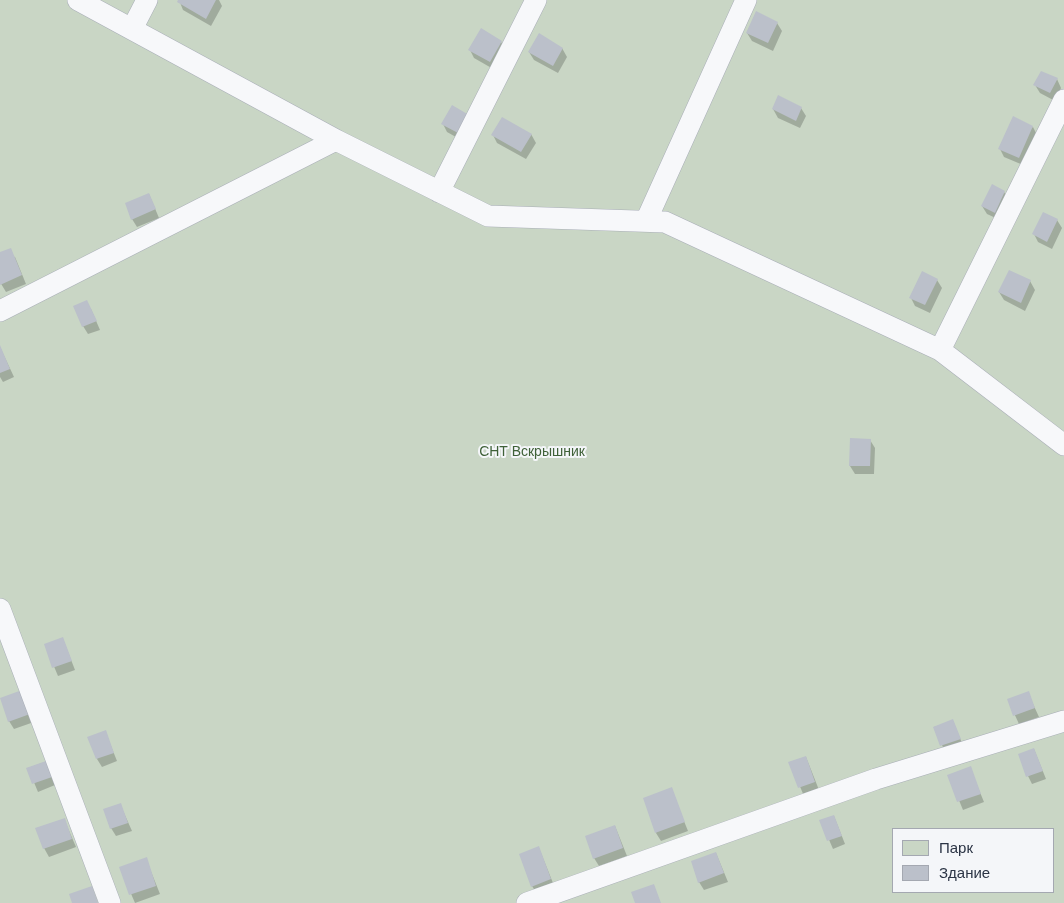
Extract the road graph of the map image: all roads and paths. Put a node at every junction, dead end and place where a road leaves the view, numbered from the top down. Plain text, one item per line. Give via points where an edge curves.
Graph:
1 (78, 0) edge
2 (147, 0) edge
3 (536, 0) edge
4 (746, 0) edge
5 (132, 29) junction
6 (1064, 100) edge
7 (336, 140) junction
8 (439, 192) junction
9 (646, 222) junction
10 (0, 311) edge
11 (940, 350) junction
12 (1064, 445) edge
13 (0, 609) edge
14 (1064, 721) edge
15 (110, 903) edge
16 (527, 903) edge

1 - 5 lane
2 - 5 lane
3 - 8 lane
4 - 9 lane
5 - 7 lane
6 - 11 lane
7 - 8 lane
7 - 10 lane
8 - 9 lane via 488,216
9 - 11 lane via 665,222
11 - 12 lane
13 - 15 lane
14 - 16 lane via 876,779

